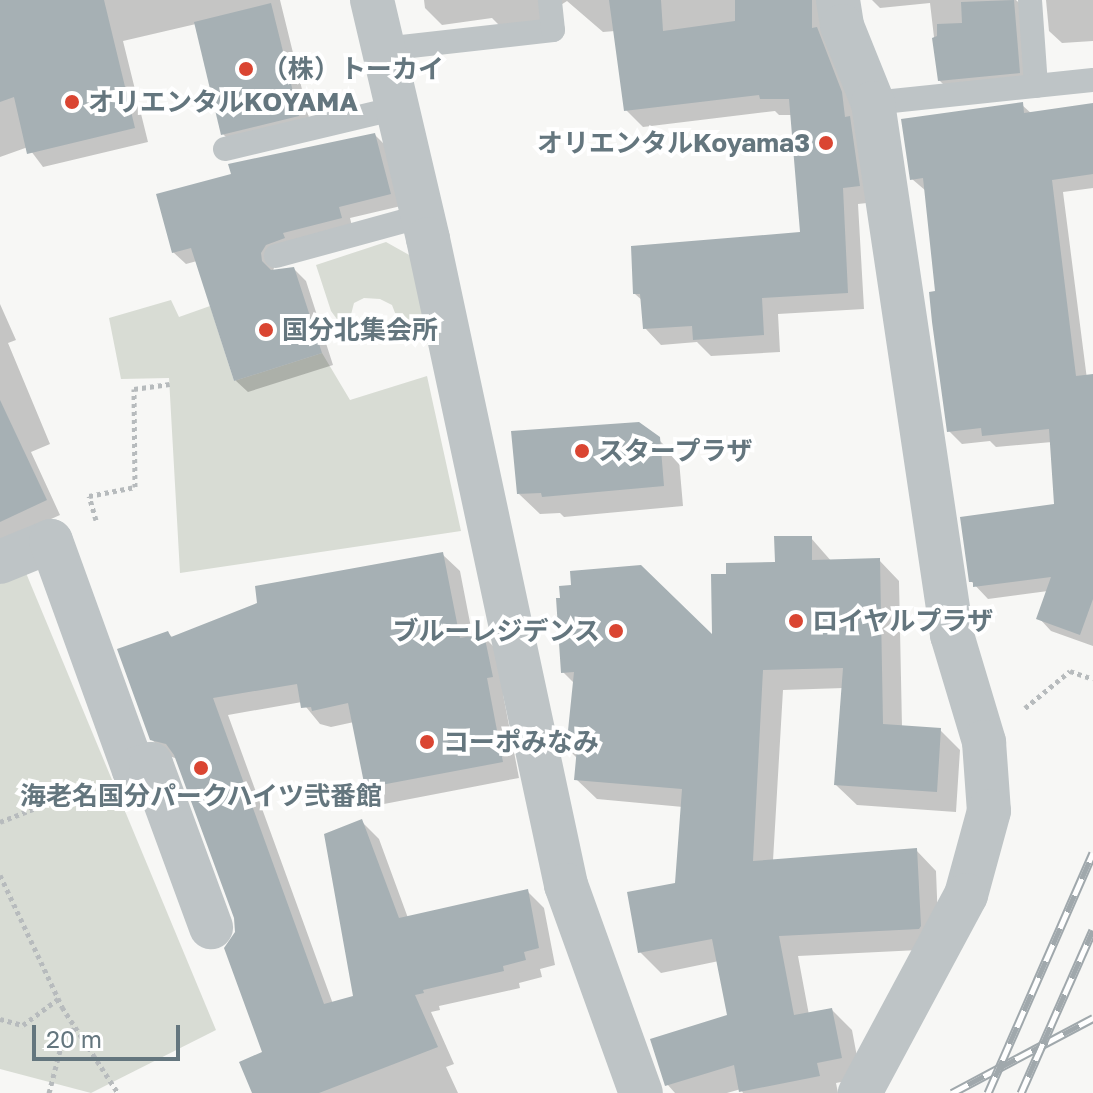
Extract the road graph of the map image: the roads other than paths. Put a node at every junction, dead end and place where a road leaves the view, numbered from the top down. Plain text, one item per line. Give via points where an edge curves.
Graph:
1 (372, 0) edge
2 (550, 0) edge
3 (838, 0) edge
4 (1030, 0) edge
5 (384, 49) junction
6 (1093, 80) edge
7 (1036, 86) junction
8 (873, 103) junction
9 (397, 108) junction
10 (225, 149) dead end
11 (422, 216) junction
12 (276, 256) dead end
13 (0, 562) edge
14 (211, 927) dead end
15 (641, 1093) edge
16 (860, 1093) edge

1 - 5 street
2 - 5 lane via 553,30
3 - 8 street via 842,26
4 - 7 lane
5 - 9 street
6 - 7 lane
7 - 8 lane
8 - 16 street via 952,635 984,742 989,811 966,895
9 - 10 lane
9 - 11 street
11 - 12 lane
11 - 15 street via 566,885
13 - 14 street via 51,541 134,770 151,764

